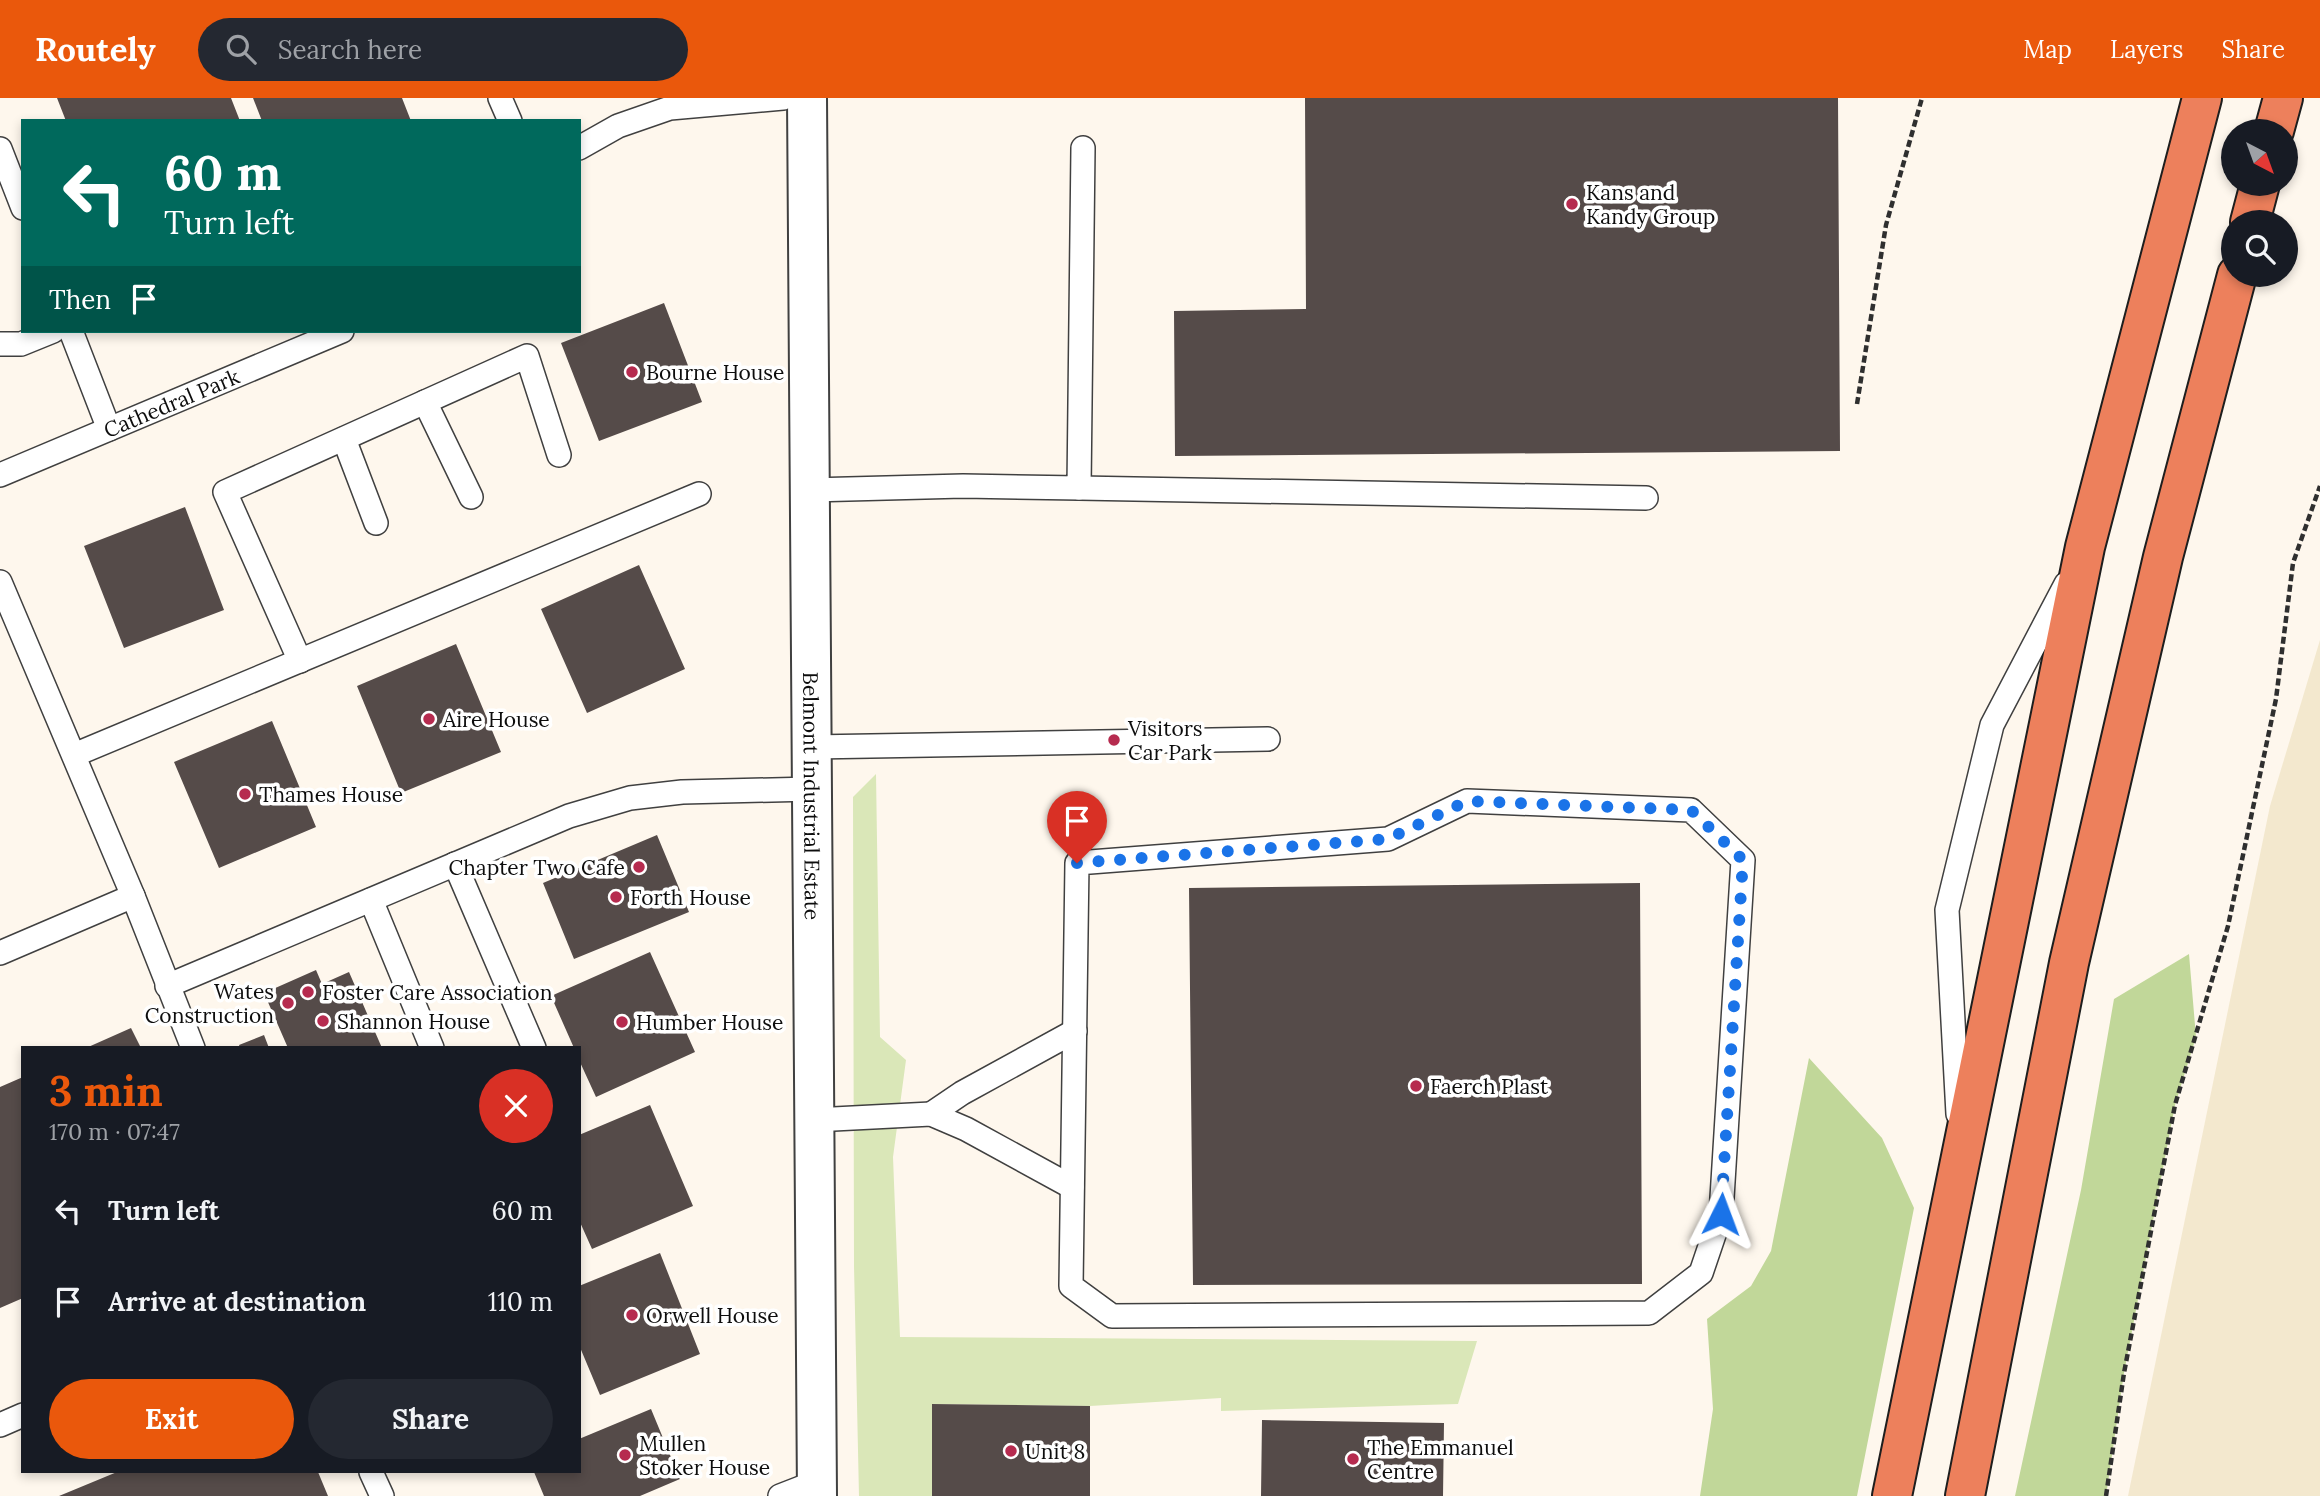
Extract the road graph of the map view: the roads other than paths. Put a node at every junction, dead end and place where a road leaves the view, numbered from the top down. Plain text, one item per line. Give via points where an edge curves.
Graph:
1 (500, 98) edge
2 (783, 98) edge
3 (807, 98) edge
4 (2202, 98) edge
5 (2283, 98) edge
6 (509, 119) edge
7 (2277, 119) edge
8 (581, 147) edge
9 (1083, 148) dead end
10 (0, 149) edge
11 (21, 203) edge
12 (2234, 287) edge
13 (48, 333) edge
14 (72, 333) edge
15 (337, 333) edge
16 (0, 344) edge
17 (425, 402) junction
18 (108, 429) junction
19 (344, 439) junction
20 (559, 455) dead end
21 (0, 475) edge
22 (1079, 488) junction
23 (810, 490) junction
24 (699, 494) dead end
25 (471, 497) dead end
26 (1646, 498) dead end
27 (376, 523) dead end
28 (2085, 547) junction
29 (1, 587) edge
30 (300, 661) junction
31 (1268, 739) dead end
32 (812, 747) junction
33 (74, 755) junction
34 (812, 789) junction
35 (455, 864) junction
36 (133, 896) junction
37 (371, 900) junction
38 (0, 953) edge
39 (167, 986) junction
40 (1075, 1031) junction
41 (192, 1046) edge
42 (431, 1046) edge
43 (533, 1046) edge
44 (931, 1114) junction
45 (814, 1120) junction
46 (1960, 1156) junction
47 (1072, 1187) junction
48 (21, 1416) edge
49 (0, 1425) edge
50 (372, 1473) edge
51 (817, 1489) edge
52 (382, 1496) edge
53 (780, 1496) edge
54 (1892, 1496) edge
55 (1965, 1496) edge

1 - 6 lane
2 - 8 lane via 670,108 618,126
3 - 23 street, Belmont Industrial Estate
4 - 28 highway
5 - 7 highway
9 - 22 lane
10 - 11 lane
12 - 55 highway via 2163,557 2069,963
13 - 16 lane via 21,344
14 - 18 lane
15 - 18 lane, Cathedral Park
17 - 19 lane
17 - 20 lane via 527,356
17 - 25 lane
18 - 21 lane, Cathedral Park
19 - 27 lane
19 - 30 lane via 226,492
22 - 23 lane
22 - 26 lane
23 - 32 street, Belmont Industrial Estate
24 - 30 lane
28 - 46 highway
28 - 46 lane via 1993,725 1947,910
29 - 33 lane
30 - 33 lane
31 - 32 lane
32 - 34 street, Belmont Industrial Estate
33 - 36 lane
34 - 35 lane via 630,798 569,816
34 - 45 street, Belmont Industrial Estate
35 - 37 lane
35 - 43 lane
36 - 38 lane
36 - 39 lane
37 - 39 lane
37 - 42 lane
39 - 41 lane
40 - 44 lane
40 - 47 lane
40 - 47 lane via 1077,863 1388,839 1467,801 1691,810 1743,860 1721,1214 1701,1273 1648,1313 1112,1315 1071,1286
44 - 45 lane
44 - 47 lane
45 - 51 street, Belmont Industrial Estate
46 - 54 highway
48 - 49 lane
50 - 52 lane
51 - 53 lane

